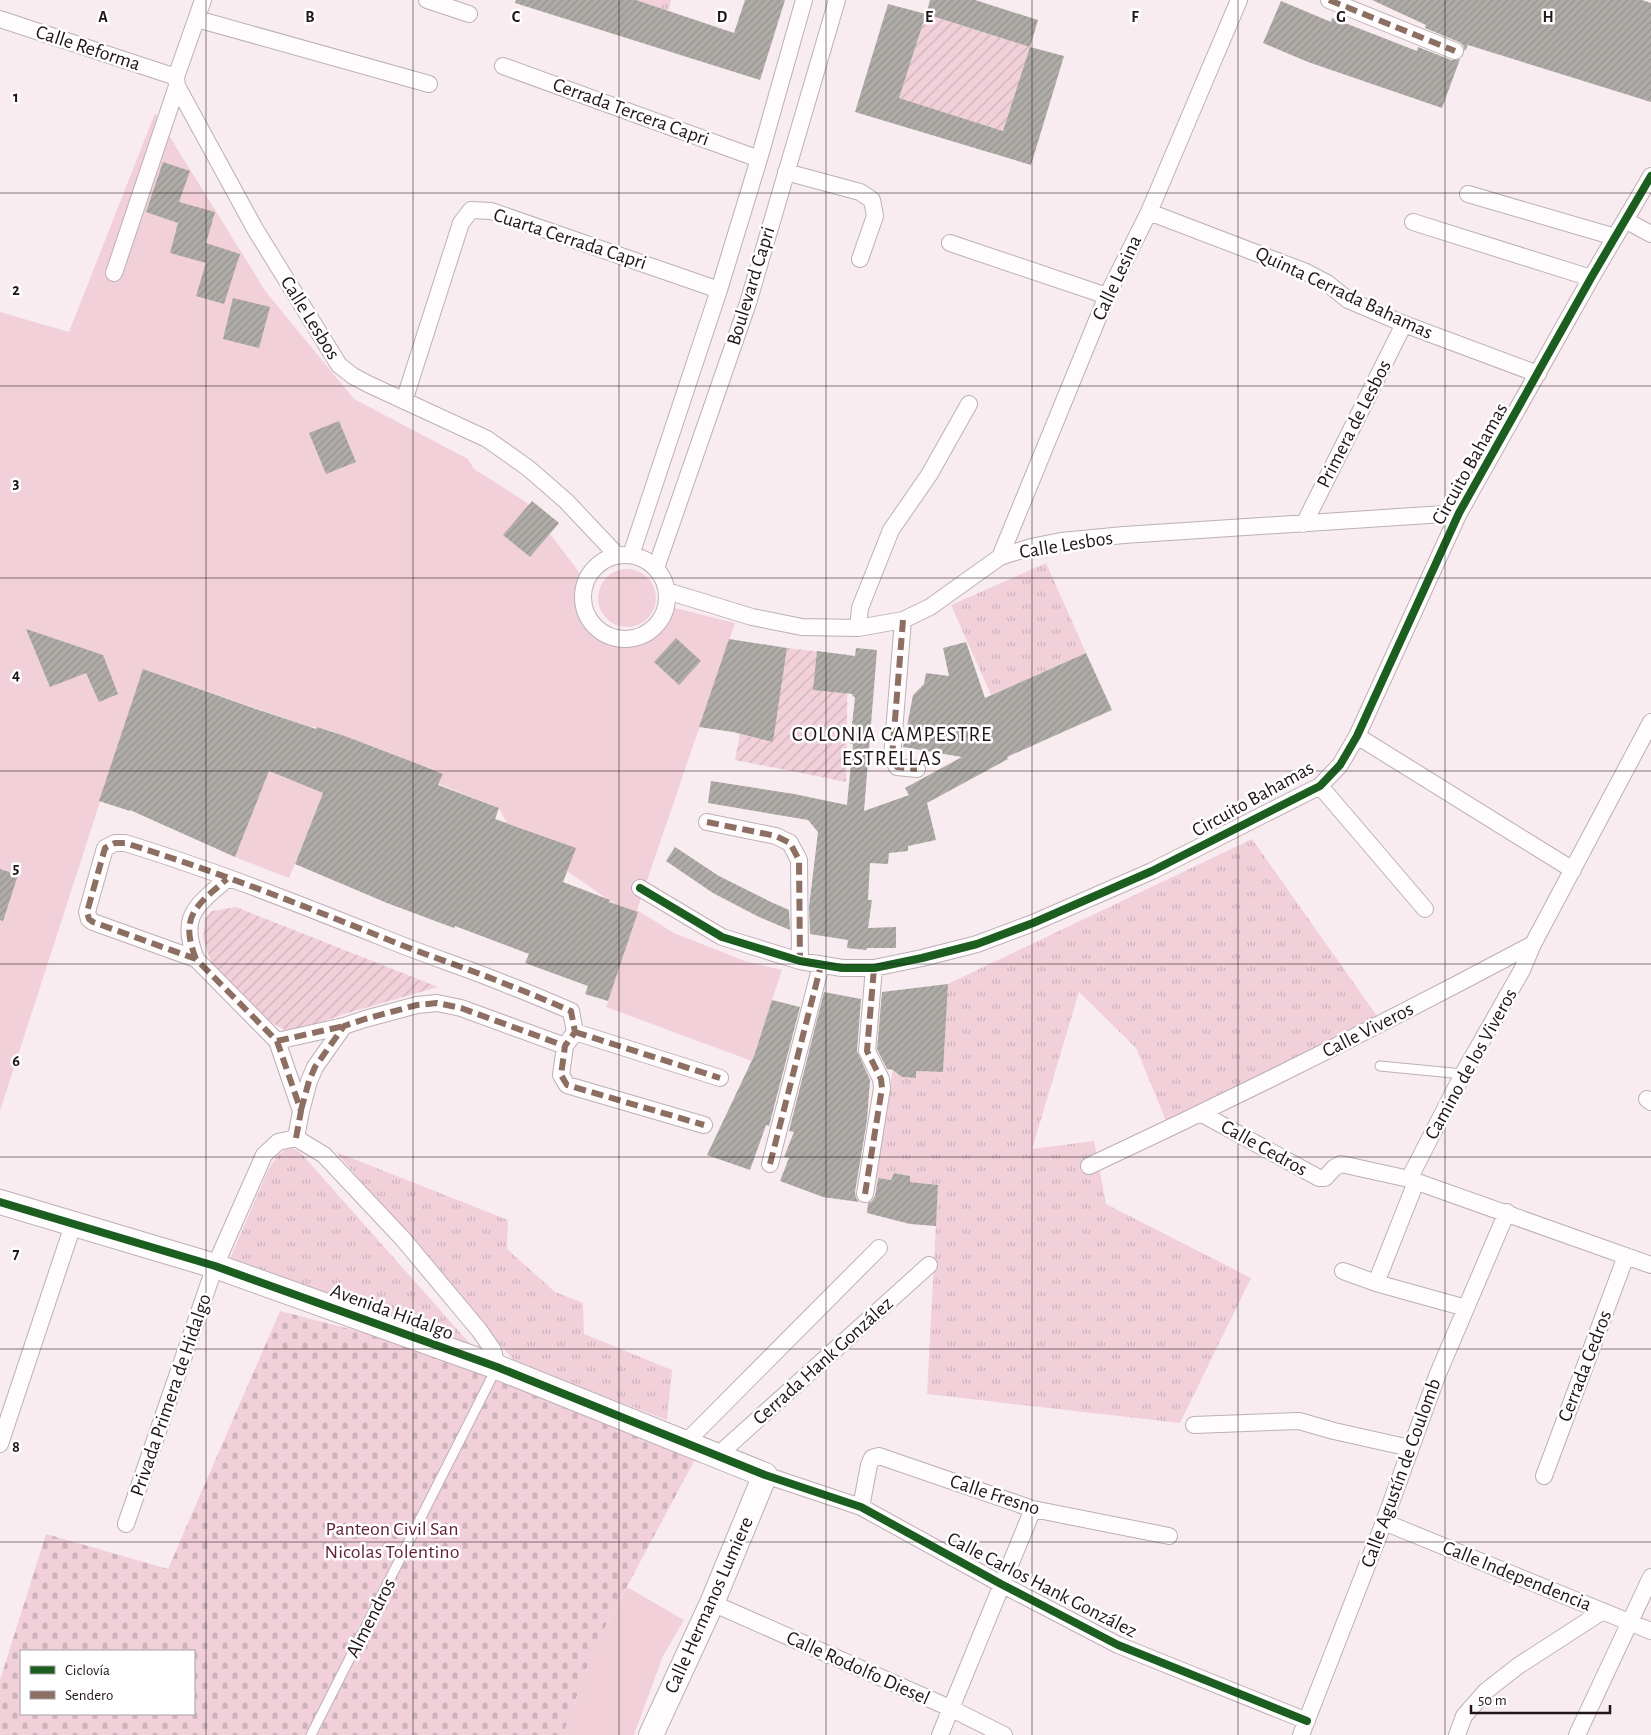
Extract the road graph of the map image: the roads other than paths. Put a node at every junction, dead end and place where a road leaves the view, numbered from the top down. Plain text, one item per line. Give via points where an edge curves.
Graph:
1 (203, 0) edge
2 (427, 0) edge
3 (804, 0) edge
4 (837, 0) edge
5 (1239, 0) edge
6 (1329, 0) edge
7 (469, 14) dead end
8 (0, 18) edge
9 (197, 19) junction
10 (1456, 51) dead end
11 (503, 66) dead end
12 (177, 82) junction
13 (429, 84) dead end
14 (760, 159) junction
15 (786, 172) junction
16 (1651, 176) edge
17 (1468, 194) dead end
18 (1149, 212) junction
19 (1625, 220) junction
20 (1413, 222) dead end
21 (1651, 234) edge
22 (1615, 237) junction
23 (950, 243) dead end
24 (860, 259) dead end
25 (114, 273) dead end
26 (1591, 278) junction
27 (719, 290) junction
28 (1106, 296) junction
29 (1404, 324) junction
30 (1538, 374) junction
31 (404, 401) junction
32 (968, 404) dead end
33 (1459, 513) junction
34 (1304, 524) junction
35 (624, 555) junction
36 (1000, 557) junction
37 (656, 568) junction
38 (667, 591) junction
39 (903, 620) junction
40 (858, 628) junction
41 (1648, 732) edge
42 (1356, 736) junction
43 (917, 768) dead end
44 (1320, 786) junction
45 (707, 822) dead end
46 (1573, 870) junction
47 (227, 879) junction
48 (640, 888) dead end
49 (1426, 909) dead end
50 (1533, 944) junction
51 (196, 959) junction
52 (800, 961) junction
53 (821, 965) junction
54 (874, 968) junction
55 (344, 1026) junction
56 (575, 1032) junction
57 (277, 1041) junction
58 (565, 1046) junction
59 (1380, 1066) dead end
60 (1463, 1074) junction
61 (720, 1078) dead end
62 (301, 1111) junction
63 (1202, 1114) junction
64 (704, 1125) dead end
65 (296, 1138) junction
66 (770, 1164) dead end
67 (1089, 1166) dead end
68 (1413, 1180) junction
69 (865, 1194) dead end
70 (0, 1202) edge
71 (1507, 1212) junction
72 (73, 1225) junction
73 (878, 1248) dead end
74 (1626, 1256) junction
75 (929, 1265) dead end
76 (1651, 1265) edge
77 (215, 1266) junction
78 (1343, 1271) dead end
79 (1376, 1283) junction
80 (1466, 1308) junction
81 (497, 1367) junction
82 (1194, 1425) dead end
83 (685, 1443) junction
84 (0, 1444) edge
85 (1410, 1448) junction
86 (717, 1456) junction
87 (765, 1475) junction
88 (1544, 1476) dead end
89 (861, 1507) junction
90 (1033, 1509) junction
91 (1384, 1522) junction
92 (126, 1524) dead end
93 (1169, 1536) dead end
94 (1651, 1577) edge
95 (1001, 1584) junction
96 (712, 1602) junction
97 (1603, 1611) junction
98 (1631, 1623) junction
99 (1651, 1631) edge
100 (950, 1708) junction
101 (1304, 1728) edge
102 (655, 1734) edge
103 (311, 1735) edge
104 (940, 1735) edge
105 (1004, 1735) edge
106 (1457, 1735) edge
107 (1577, 1735) edge

1 - 9 street
2 - 7 street
3 - 14 street, Boulevard Capri
4 - 15 street, Boulevard Capri
5 - 18 street, Calle Lesina
6 - 10 street
8 - 12 street, Calle Reforma
9 - 12 street
9 - 13 street
11 - 14 street, Cerrada Tercera Capri
12 - 25 street
12 - 31 street, Calle Lesbos via 255,229 339,366
14 - 27 street, Boulevard Capri
15 - 24 street via 860,192 872,200 875,216
15 - 37 street, Boulevard Capri via 748,302
16 - 19 street, Circuito Bahamas
17 - 22 street
18 - 28 street, Calle Lesina
18 - 29 street, Quinta Cerrada Bahamas via 1306,272 1348,300
19 - 21 street
19 - 22 street, Circuito Bahamas
20 - 26 street
22 - 26 street, Circuito Bahamas
23 - 28 street
26 - 30 street, Circuito Bahamas
27 - 31 street, Cuarta Cerrada Capri via 491,212 471,210 460,223
27 - 35 street, Boulevard Capri
28 - 36 street, Calle Lesina
29 - 30 street, Quinta Cerrada Bahamas
29 - 34 street, Primera de Lesbos
30 - 33 street, Circuito Bahamas
31 - 35 street, Calle Lesbos via 487,438 528,468
32 - 40 street via 929,476 891,530 860,608
33 - 34 street, Calle Lesbos
33 - 42 street, Circuito Bahamas
34 - 36 street, Calle Lesbos via 1061,541
35 - 37 street via 645,559
35 - 38 street via 604,560 585,580 583,608 599,631 626,639 652,629 662,618 667,605
36 - 39 street, Calle Lesbos via 930,606
37 - 38 street
38 - 40 street, Calle Lesbos via 752,617 802,627
39 - 40 street, Calle Lesbos
39 - 43 street via 892,757 898,767
41 - 46 street, Camino de los Viveros
42 - 44 street, Circuito Bahamas via 1340,765
42 - 46 street
44 - 49 street
44 - 54 street, Circuito Bahamas via 1152,871 1034,923 977,944
45 - 52 street via 776,836 790,844 798,860
46 - 50 street, Camino de los Viveros
47 - 51 street via 205,898 191,917 189,937
47 - 51 street via 193,864 125,843 105,848 87,912 89,918
47 - 56 street via 319,911 571,1011
48 - 52 street, Circuito Bahamas via 722,936
50 - 60 street, Camino de los Viveros via 1522,970
50 - 63 street, Calle Viveros via 1383,1024
51 - 57 street
52 - 53 street, Circuito Bahamas
53 - 54 street, Circuito Bahamas
53 - 66 street
54 - 69 street via 867,1050 879,1073 882,1088
55 - 57 street
55 - 58 street via 417,1005 436,1003 461,1008
55 - 62 street via 315,1067
56 - 58 street
56 - 61 street
57 - 62 street
58 - 64 street via 561,1075 567,1085
59 - 60 lane
60 - 68 street, Camino de los Viveros
62 - 65 street
63 - 67 street, Calle Viveros
63 - 68 street, Calle Cedros via 1318,1178 1325,1178 1341,1164
65 - 77 street, Privada Primera de Hidalgo via 278,1142 264,1155
65 - 81 street via 324,1155 403,1239 480,1330 493,1350
68 - 71 street
68 - 79 street
70 - 72 street, Avenida Hidalgo
71 - 74 street
71 - 80 street, Calle Agustín de Coulomb
72 - 77 street, Avenida Hidalgo
72 - 84 street
73 - 83 street
74 - 76 street
74 - 88 street, Cerrada Cedros
75 - 86 street, Cerrada Hank González
77 - 81 street, Avenida Hidalgo
77 - 92 street, Privada Primera de Hidalgo
78 - 79 street
79 - 80 street
80 - 85 street, Calle Agustín de Coulomb
81 - 83 street, Avenida Hidalgo
81 - 103 lane, Almendros
82 - 85 street via 1299,1421
83 - 86 street, Avenida Hidalgo
85 - 91 street, Calle Agustín de Coulomb
86 - 87 street, Avenida Hidalgo
87 - 89 street, Calle Carlos Hank González
87 - 96 street, Calle Hermanos Lumiere
89 - 90 street, Calle Fresno via 868,1465 872,1458 879,1456
89 - 95 street, Calle Carlos Hank González
90 - 93 street, Calle Fresno
90 - 95 street
91 - 97 street, Calle Independencia
91 - 101 street, Calle Agustín de Coulomb
94 - 98 street
95 - 100 street
95 - 101 street, Calle Carlos Hank González via 1118,1645
96 - 100 street, Calle Rodolfo Diesel
96 - 102 street, Calle Hermanos Lumiere
97 - 98 street, Calle Independencia
97 - 106 street via 1486,1690 1464,1716
98 - 99 street, Calle Independencia
98 - 107 street
100 - 104 street
100 - 105 street, Calle Rodolfo Diesel

